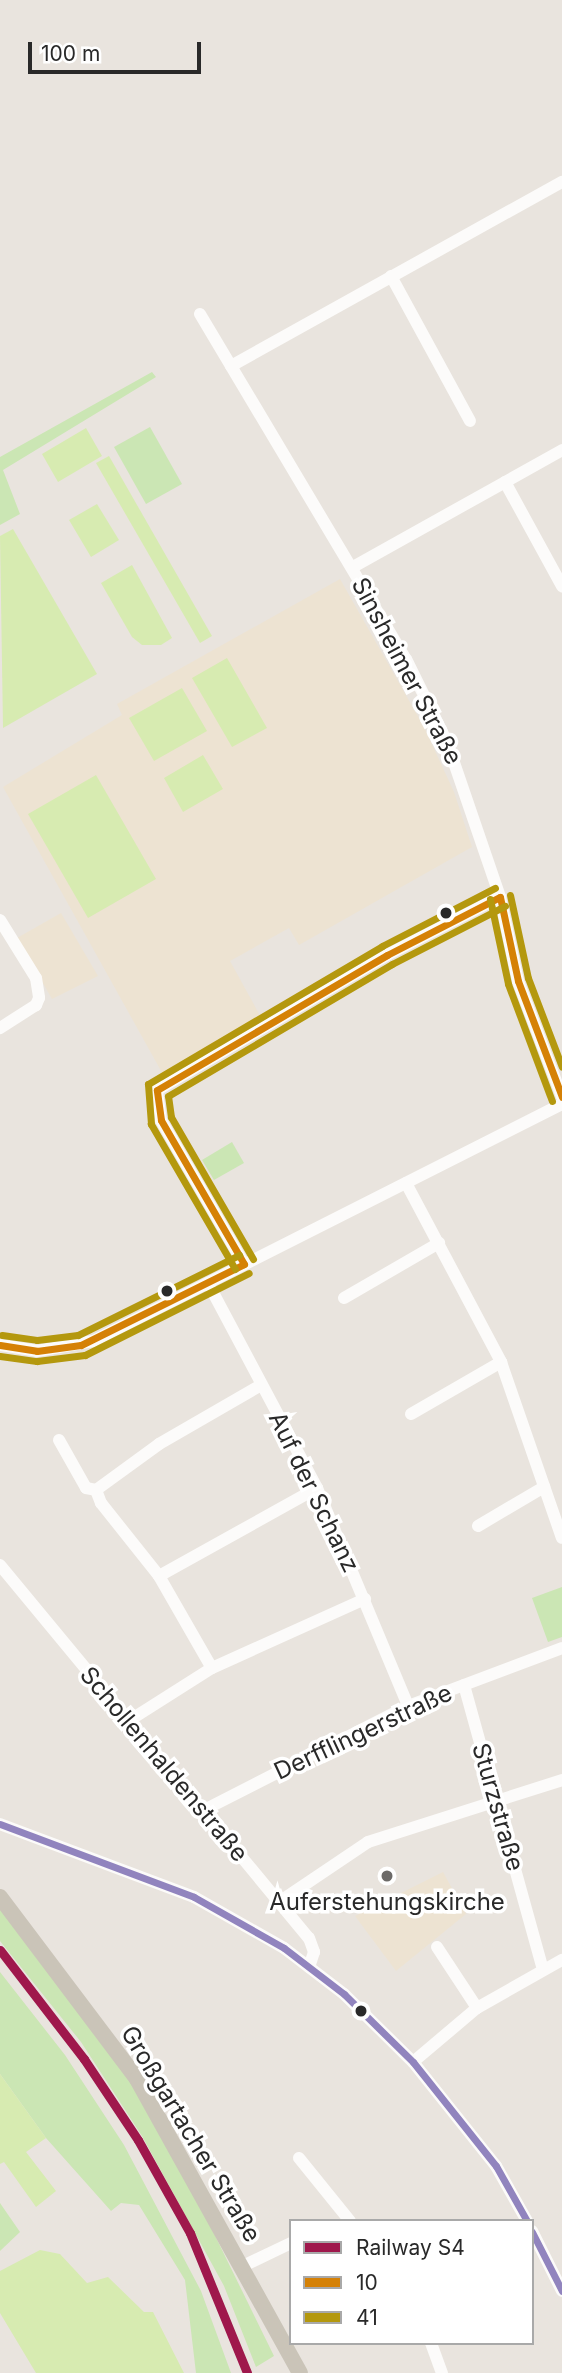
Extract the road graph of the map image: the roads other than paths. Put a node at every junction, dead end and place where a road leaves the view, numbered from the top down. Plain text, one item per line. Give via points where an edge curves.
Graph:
1 (562, 182) edge
2 (391, 276) junction
3 (200, 314) dead end
4 (231, 366) junction
5 (470, 421) dead end
6 (562, 450) edge
7 (505, 482) junction
8 (353, 567) junction
9 (562, 586) edge
10 (500, 897) junction
11 (0, 920) edge
12 (0, 1028) edge
13 (562, 1097) edge
14 (562, 1104) edge
15 (406, 1183) junction
16 (439, 1243) junction
17 (244, 1264) junction
18 (208, 1283) junction
19 (344, 1298) dead end
20 (0, 1345) edge
21 (501, 1362) junction
22 (261, 1385) junction
23 (411, 1414) dead end
24 (59, 1440) dead end
25 (544, 1487) junction
26 (317, 1488) junction
27 (96, 1490) junction
28 (478, 1526) dead end
29 (562, 1538) edge
30 (0, 1565) edge
31 (159, 1576) junction
32 (365, 1599) junction
33 (562, 1648) edge
34 (212, 1668) junction
35 (464, 1685) junction
36 (408, 1706) junction
37 (130, 1720) junction
38 (562, 1780) edge
39 (496, 1801) junction
40 (206, 1809) junction
41 (0, 1824) edge
42 (0, 1897) edge
43 (279, 1902) junction
44 (437, 1947) dead end
45 (562, 1960) edge
46 (309, 1967) junction
47 (543, 1969) junction
48 (477, 2008) junction
49 (414, 2062) junction
50 (299, 2158) dead end
51 (348, 2219) edge
52 (526, 2219) edge
53 (534, 2235) edge
54 (289, 2244) edge
55 (243, 2266) junction
56 (562, 2291) edge
57 (432, 2345) edge
58 (300, 2373) edge
59 (442, 2373) edge

1 - 2 street
2 - 4 street
2 - 5 street
3 - 4 street, Sinsheimer Straße
4 - 8 street, Sinsheimer Straße
6 - 7 street
7 - 8 street
7 - 9 street
8 - 10 street, Sinsheimer Straße via 447,742
10 - 13 street, Sinsheimer Straße via 518,981
10 - 17 street via 157,1090 161,1120
11 - 12 street via 36,978 39,998 36,1005
14 - 15 street
15 - 16 street
15 - 17 street
16 - 19 street
16 - 21 street
17 - 18 street
18 - 20 street via 81,1345 37,1351
18 - 22 street, Auf der Schanz
21 - 23 street
21 - 25 street
22 - 26 street, Auf der Schanz
22 - 27 street via 159,1444
24 - 27 street via 86,1488
25 - 28 street
25 - 29 street
26 - 31 street
26 - 32 street, Auf der Schanz
27 - 31 street via 101,1503
30 - 37 street, Schollenhaldenstraße via 75,1660
31 - 34 street
32 - 34 street
32 - 36 street, Auf der Schanz
33 - 35 street, Derfflingerstraße
34 - 37 street
35 - 36 street, Derfflingerstraße
35 - 39 street, Sturzstraße
36 - 40 street, Derfflingerstraße
37 - 40 street, Schollenhaldenstraße
38 - 39 street
39 - 43 street via 368,1842
39 - 47 street, Sturzstraße
40 - 43 street, Schollenhaldenstraße
41 - 46 street via 194,1896
42 - 55 main road, Großgartacher Straße via 121,2053
43 - 46 street, Schollenhaldenstraße via 309,1938 314,1952
44 - 48 street
45 - 47 street
46 - 49 street
47 - 48 street
48 - 49 street
49 - 52 street via 496,2166
50 - 51 street
53 - 56 street
54 - 55 street
55 - 58 main road, Großgartacher Straße
57 - 59 street

